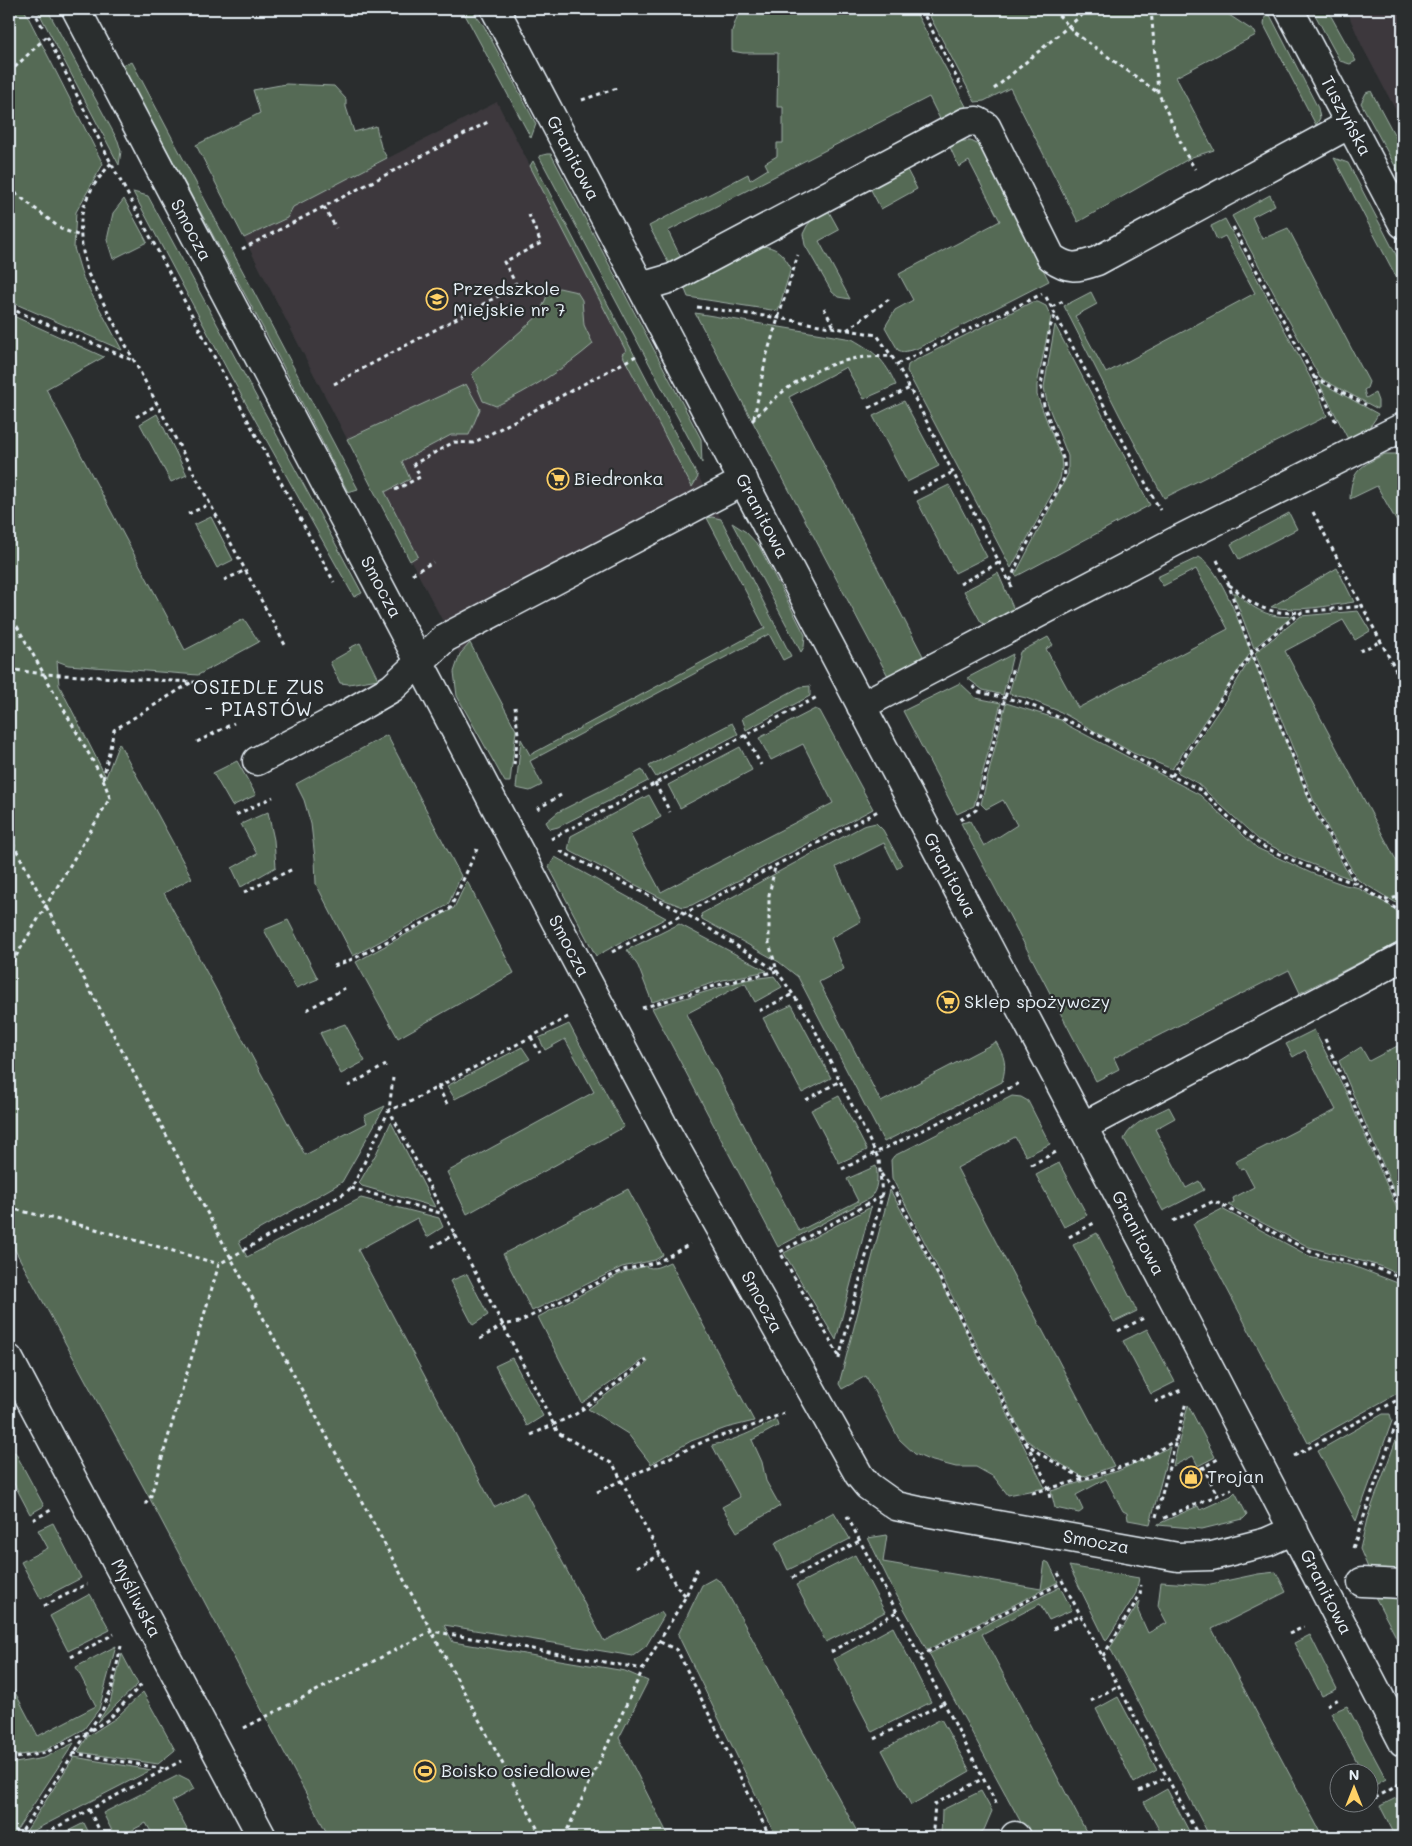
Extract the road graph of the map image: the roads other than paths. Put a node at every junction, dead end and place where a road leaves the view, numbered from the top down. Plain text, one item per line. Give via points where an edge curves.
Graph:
1 (76, 9) edge
2 (495, 9) edge
3 (1289, 9) edge
4 (1350, 124) junction
5 (1403, 224) edge
6 (641, 287) junction
7 (1403, 427) edge
8 (744, 481) junction
9 (421, 662) junction
10 (861, 706) junction
11 (257, 761) dead end
12 (1403, 957) edge
13 (1082, 1126) junction
14 (9, 1359) edge
15 (1294, 1530) junction
16 (1362, 1582) dead end
17 (1403, 1584) edge
18 (1403, 1742) edge
19 (262, 1837) edge

1 - 9 street, Smocza
2 - 6 street, Granitowa
3 - 4 street, Tuszyńska
4 - 5 street, Tuszyńska
4 - 6 street via 1097,261 1071,268 1051,258 986,126 977,121 966,122 672,278
6 - 8 street, Granitowa
7 - 10 street via 1176,541
8 - 9 street via 445,638
8 - 10 street, Granitowa
9 - 11 street via 392,688
9 - 15 street, Smocza via 680,1154 868,1486 896,1506 1178,1557 1212,1556 1268,1542
10 - 13 street, Granitowa
12 - 13 street
13 - 15 street, Granitowa
14 - 19 street, Myśliwska
15 - 18 street, Granitowa
16 - 17 street

